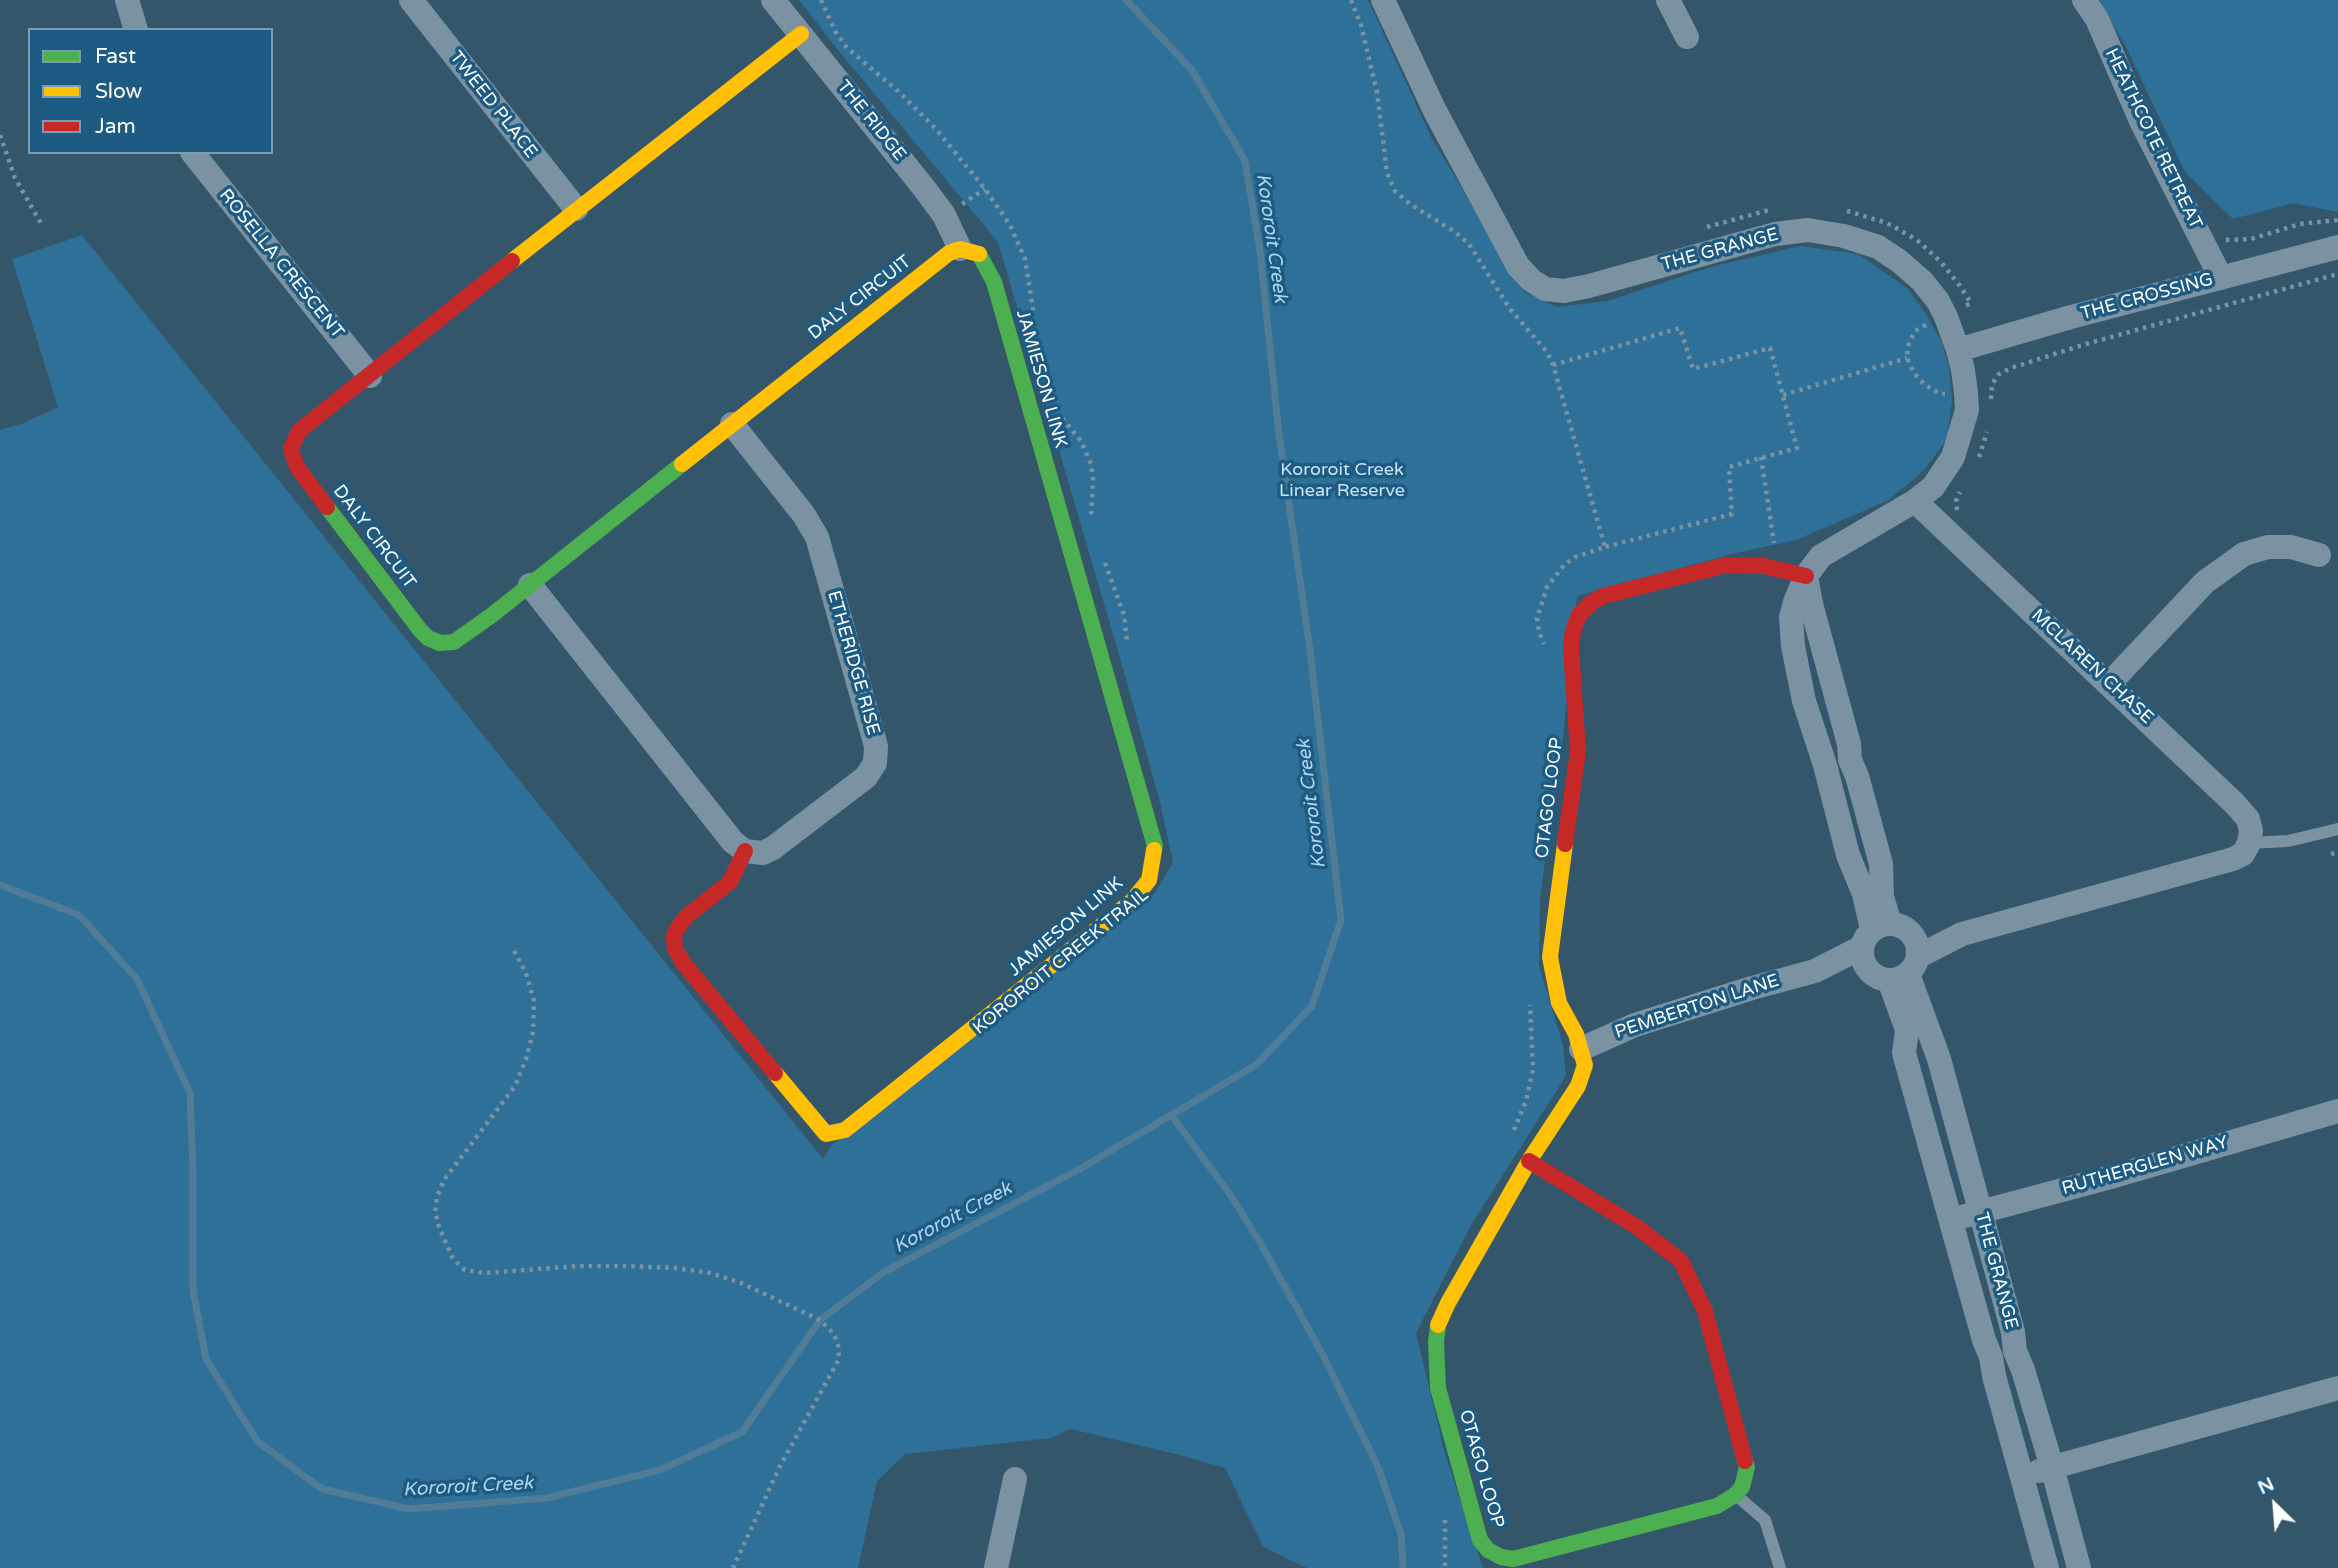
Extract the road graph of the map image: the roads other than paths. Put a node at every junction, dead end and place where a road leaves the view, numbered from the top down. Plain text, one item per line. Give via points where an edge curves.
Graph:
1 (127, 0) edge
2 (411, 0) edge
3 (773, 0) edge
4 (1383, 0) edge
5 (1668, 0) edge
6 (2084, 0) edge
7 (135, 28) edge
8 (801, 34) junction
9 (1686, 37) dead end
10 (194, 154) edge
11 (576, 209) junction
12 (2338, 247) edge
13 (960, 249) junction
14 (2221, 278) junction
15 (1958, 350) junction
16 (370, 376) junction
17 (732, 424) junction
18 (1915, 501) junction
19 (2319, 555) dead end
20 (1806, 576) junction
21 (530, 585) junction
22 (2109, 684) junction
23 (2338, 829) edge
24 (2249, 843) junction
25 (745, 851) junction
26 (1873, 942) junction
27 (1907, 961) junction
28 (1581, 1048) junction
29 (2338, 1111) edge
30 (1529, 1161) junction
31 (1980, 1211) junction
32 (1951, 1220) junction
33 (2338, 1388) edge
34 (2052, 1467) junction
35 (2021, 1476) junction
36 (1015, 1479) dead end
37 (1735, 1495) junction
38 (996, 1568) edge
39 (1780, 1568) edge
40 (2047, 1568) edge
41 (2079, 1568) edge

1 - 7 street
2 - 11 street, TWEED PLACE
3 - 8 street, THE RIDGE
4 - 15 street, THE GRANGE via 1435,111 1518,265 1545,289 1589,286 1775,234 1808,230 1878,247 1899,261 1938,301
5 - 9 street
6 - 14 street, HEATHCOTE RETREAT
8 - 11 street, DALY CIRCUIT
8 - 13 street, THE RIDGE via 944,215
10 - 16 street, ROSELLA CRESCENT
11 - 16 street, DALY CIRCUIT
12 - 14 street, THE CROSSING
13 - 17 street, DALY CIRCUIT via 932,266
13 - 25 street, JAMIESON LINK via 981,255 993,282 1155,846 1149,880 1132,901 845,1130 827,1134 675,949 678,927 730,882
14 - 15 street, THE CROSSING
15 - 18 street, THE GRANGE via 1967,410 1953,457 1933,487
16 - 21 street, DALY CIRCUIT via 299,431 291,449 297,467 420,630 440,643 454,642
17 - 21 street, DALY CIRCUIT
17 - 25 street, ETHERIDGE RISE via 817,537 876,746 875,763 866,777 773,848 763,853
18 - 20 street, THE GRANGE via 1821,556
18 - 22 street, MCLAREN CHASE
19 - 22 street via 2291,547 2244,554 2205,582
20 - 26 street, THE GRANGE via 1791,617 1798,677 1848,855 1864,894
20 - 28 street, OTAGO LOOP via 1764,566 1726,565 1603,596 1579,615 1571,648 1578,752 1550,957 1559,1003
21 - 25 street via 733,842
22 - 24 street, MCLAREN CHASE via 2243,812 2251,831
23 - 24 lane via 2288,841
24 - 27 street via 2234,859 1962,934
26 - 27 street via 1899,925
26 - 27 street via 1880,979
26 - 28 street, PEMBERTON LANE via 1815,971 1635,1024
27 - 31 street, THE GRANGE
27 - 32 street, THE GRANGE via 1904,1053
28 - 30 street, OTAGO LOOP via 1583,1077
29 - 31 street, RUTHERGLEN WAY
30 - 37 street via 1627,1220 1681,1261 1705,1311 1747,1468
30 - 37 street, OTAGO LOOP via 1448,1303 1436,1342 1438,1388 1480,1540 1501,1557 1522,1558 1717,1506
31 - 32 street, RUTHERGLEN WAY
31 - 34 street, THE GRANGE via 2015,1351
32 - 35 street, THE GRANGE
33 - 34 street
34 - 35 street
34 - 41 street, THE GRANGE
35 - 40 street, THE GRANGE
36 - 38 street
37 - 39 lane via 1765,1520

